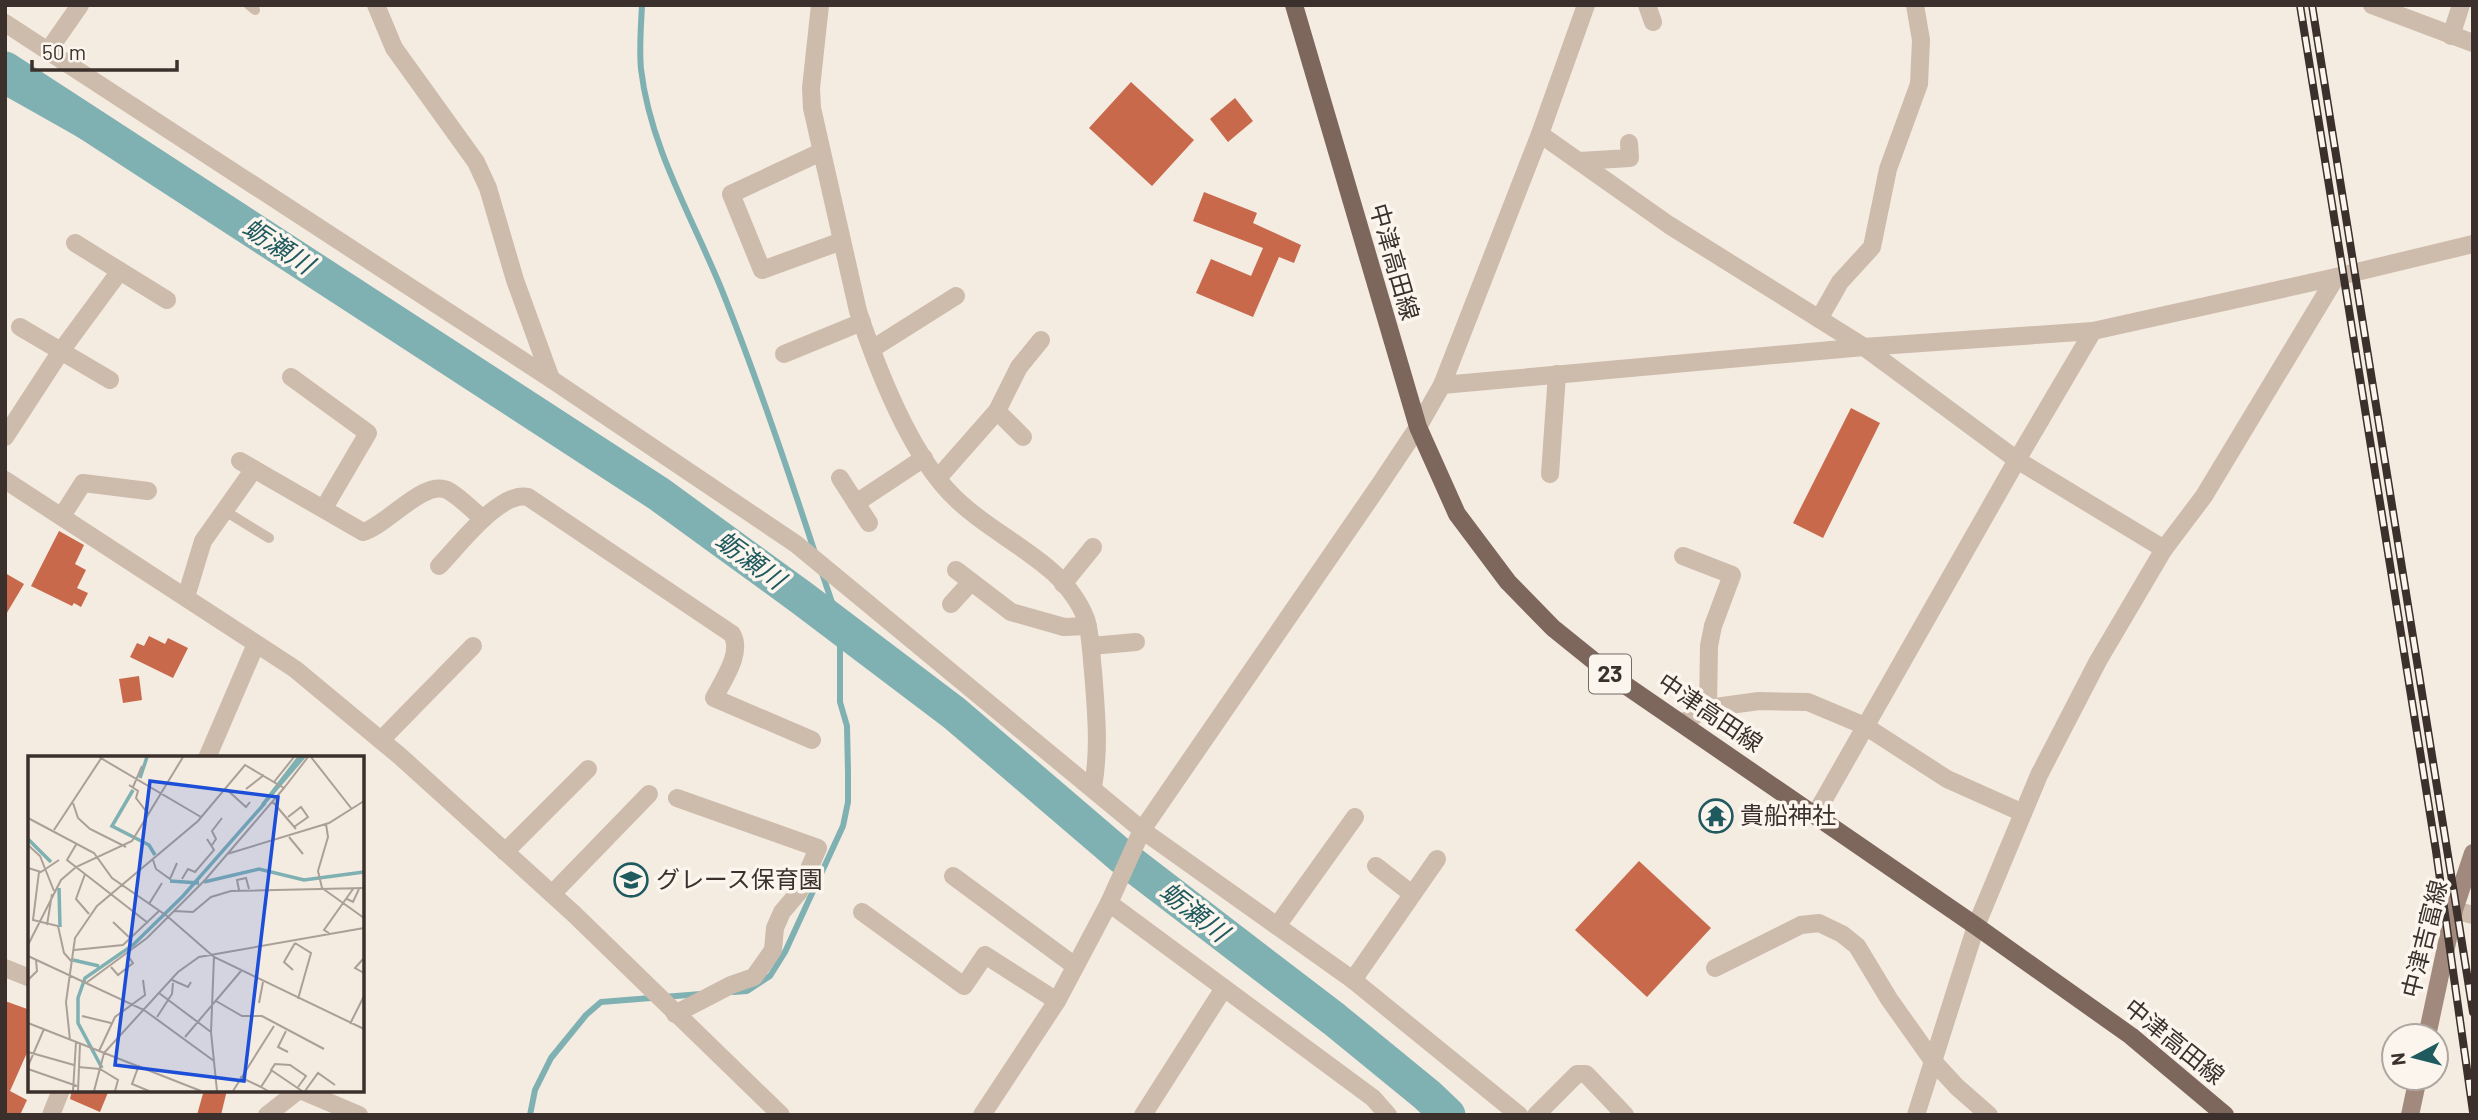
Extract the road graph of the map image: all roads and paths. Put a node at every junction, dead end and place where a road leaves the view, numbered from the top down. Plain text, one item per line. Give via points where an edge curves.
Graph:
1 (80, 5) edge
2 (376, 5) edge
3 (820, 5) edge
4 (1294, 5) edge
5 (1586, 5) edge
6 (1915, 5) edge
7 (2372, 5) edge
8 (2461, 5) edge
9 (5, 23) edge
10 (2451, 36) junction
11 (2473, 43) edge
12 (48, 51) junction
13 (1540, 134) junction
14 (1629, 143) dead end
15 (821, 152) junction
16 (1579, 161) junction
17 (842, 241) junction
18 (75, 243) dead end
19 (2473, 244) edge
20 (120, 271) junction
21 (2336, 278) junction
22 (956, 296) dead end
23 (167, 300) dead end
24 (1819, 319) junction
25 (862, 322) junction
26 (20, 327) dead end
27 (2093, 331) junction
28 (1041, 341) dead end
29 (1864, 347) junction
30 (872, 349) junction
31 (61, 351) junction
32 (784, 354) dead end
33 (1557, 374) junction
34 (291, 377) dead end
35 (551, 379) junction
36 (110, 380) dead end
37 (1442, 385) junction
38 (997, 411) junction
39 (1418, 427) junction
40 (5, 437) edge
41 (1023, 437) dead end
42 (923, 458) junction
43 (2017, 460) junction
44 (1550, 474) dead end
45 (840, 478) dead end
46 (938, 478) junction
47 (8, 488) edge
48 (148, 491) dead end
49 (856, 503) junction
50 (324, 509) junction
51 (225, 511) junction
52 (62, 516) junction
53 (483, 519) junction
54 (869, 523) dead end
55 (269, 538) dead end
56 (1093, 547) dead end
57 (2164, 549) junction
58 (1683, 556) dead end
59 (439, 566) dead end
60 (956, 570) dead end
61 (971, 582) junction
62 (1063, 583) junction
63 (186, 597) junction
64 (951, 604) dead end
65 (1088, 626) junction
66 (1136, 642) dead end
67 (256, 644) junction
68 (473, 646) dead end
69 (1091, 646) junction
70 (1708, 708) junction
71 (1682, 723) junction
72 (1865, 726) junction
73 (381, 740) junction
74 (812, 740) dead end
75 (208, 756) edge
76 (588, 769) dead end
77 (1093, 787) junction
78 (649, 794) dead end
79 (677, 798) dead end
80 (2023, 813) junction
81 (1815, 815) junction
82 (1355, 817) dead end
83 (1141, 833) junction
84 (505, 852) junction
85 (2473, 853) edge
86 (1437, 859) dead end
87 (1376, 866) dead end
88 (953, 876) dead end
89 (552, 894) junction
90 (1412, 894) junction
91 (1111, 898) junction
92 (2455, 910) junction
93 (862, 912) dead end
94 (2473, 915) edge
95 (1277, 926) junction
96 (1976, 926) junction
97 (1075, 966) junction
98 (5, 968) edge
99 (1715, 968) dead end
100 (28, 977) edge
101 (1353, 980) junction
102 (1224, 988) junction
103 (1057, 1001) junction
104 (676, 1014) junction
105 (2430, 1022) edge
106 (1933, 1061) junction
107 (60, 1092) edge
108 (296, 1092) edge
109 (304, 1092) edge
110 (2415, 1092) edge
111 (1383, 1113) edge
112 (51, 1115) edge
113 (267, 1115) edge
114 (359, 1115) edge
115 (781, 1115) edge
116 (982, 1115) edge
117 (1143, 1115) edge
118 (1519, 1115) edge
119 (1536, 1115) edge
120 (1625, 1115) edge
121 (1916, 1115) edge
122 (1989, 1115) edge
123 (2225, 1115) edge
124 (2410, 1115) edge

1 - 12 street
2 - 35 street via 394,48 476,162
3 - 15 street via 811,88
4 - 39 main road, 中津高田線 / 23
5 - 13 street
6 - 24 street via 1919,84 1888,169 1872,247 1840,282
7 - 10 street
8 - 10 street
9 - 12 street
10 - 11 street
12 - 35 street
13 - 16 street
13 - 37 street
14 - 16 street via 1630,158
15 - 17 street
15 - 17 street via 731,194 761,270
16 - 24 street via 1669,225
17 - 25 street
18 - 20 street
19 - 21 street
20 - 23 street
20 - 31 street
21 - 27 street
21 - 57 street via 2204,496
22 - 30 street
24 - 29 street
25 - 30 street
25 - 32 street
26 - 31 street
27 - 29 street
27 - 43 street
28 - 38 street via 1019,367
29 - 33 street
29 - 43 street
30 - 42 street
31 - 36 street
31 - 40 street
33 - 37 street
33 - 44 street
34 - 50 street via 368,433
35 - 77 street via 796,544
37 - 39 street
38 - 41 street
38 - 46 street
39 - 71 main road, 中津高田線 / 23 via 1457,514 1508,582 1553,628
39 - 83 street
42 - 46 street
42 - 49 street
43 - 57 street
43 - 72 street
45 - 49 street
46 - 62 street via 963,505
47 - 52 street
48 - 52 street via 83,483
49 - 54 street
50 - 51 street via 247,465
50 - 53 street via 363,532 438,487
51 - 55 lane
51 - 63 street via 203,541
52 - 63 street
53 - 59 street
53 - 74 street via 509,501 528,497 732,635 736,652 714,698
56 - 62 street
57 - 80 street via 2098,661
58 - 70 street via 1732,575 1709,646
60 - 61 street
61 - 64 street
61 - 65 street via 1011,612 1064,627
62 - 65 street
63 - 67 street
65 - 69 street
66 - 69 street
67 - 73 street via 295,669
67 - 75 street
68 - 73 street
69 - 77 street via 1097,724
70 - 71 street
70 - 72 street via 1759,701 1808,702
71 - 81 main road, 中津高田線 / 23
72 - 80 street via 1947,779
72 - 81 street
73 - 84 street
76 - 84 street
77 - 83 street
78 - 89 street
79 - 104 street via 818,848 799,892 782,912 773,950 754,977
80 - 96 street
81 - 96 main road, 中津高田線 / 23
82 - 95 street
83 - 91 street
83 - 95 street
84 - 89 street
85 - 92 main road, 中津吉富線
86 - 90 street
87 - 90 street
88 - 97 street
89 - 104 street
90 - 101 street
91 - 97 street
91 - 102 street
92 - 94 street
92 - 105 main road, 中津吉富線
93 - 103 street via 964,986 985,955
95 - 101 street
96 - 106 street
96 - 123 main road, 中津高田線 / 23 via 2131,1036
97 - 103 street
98 - 100 street
99 - 106 street via 1801,925 1819,923 1857,946
101 - 118 street
102 - 111 street via 1373,1098
102 - 117 street
103 - 116 street
104 - 115 street
106 - 121 street
106 - 122 street
107 - 112 street
108 - 113 street
109 - 114 street
110 - 124 main road
119 - 120 street via 1577,1074 1586,1074

